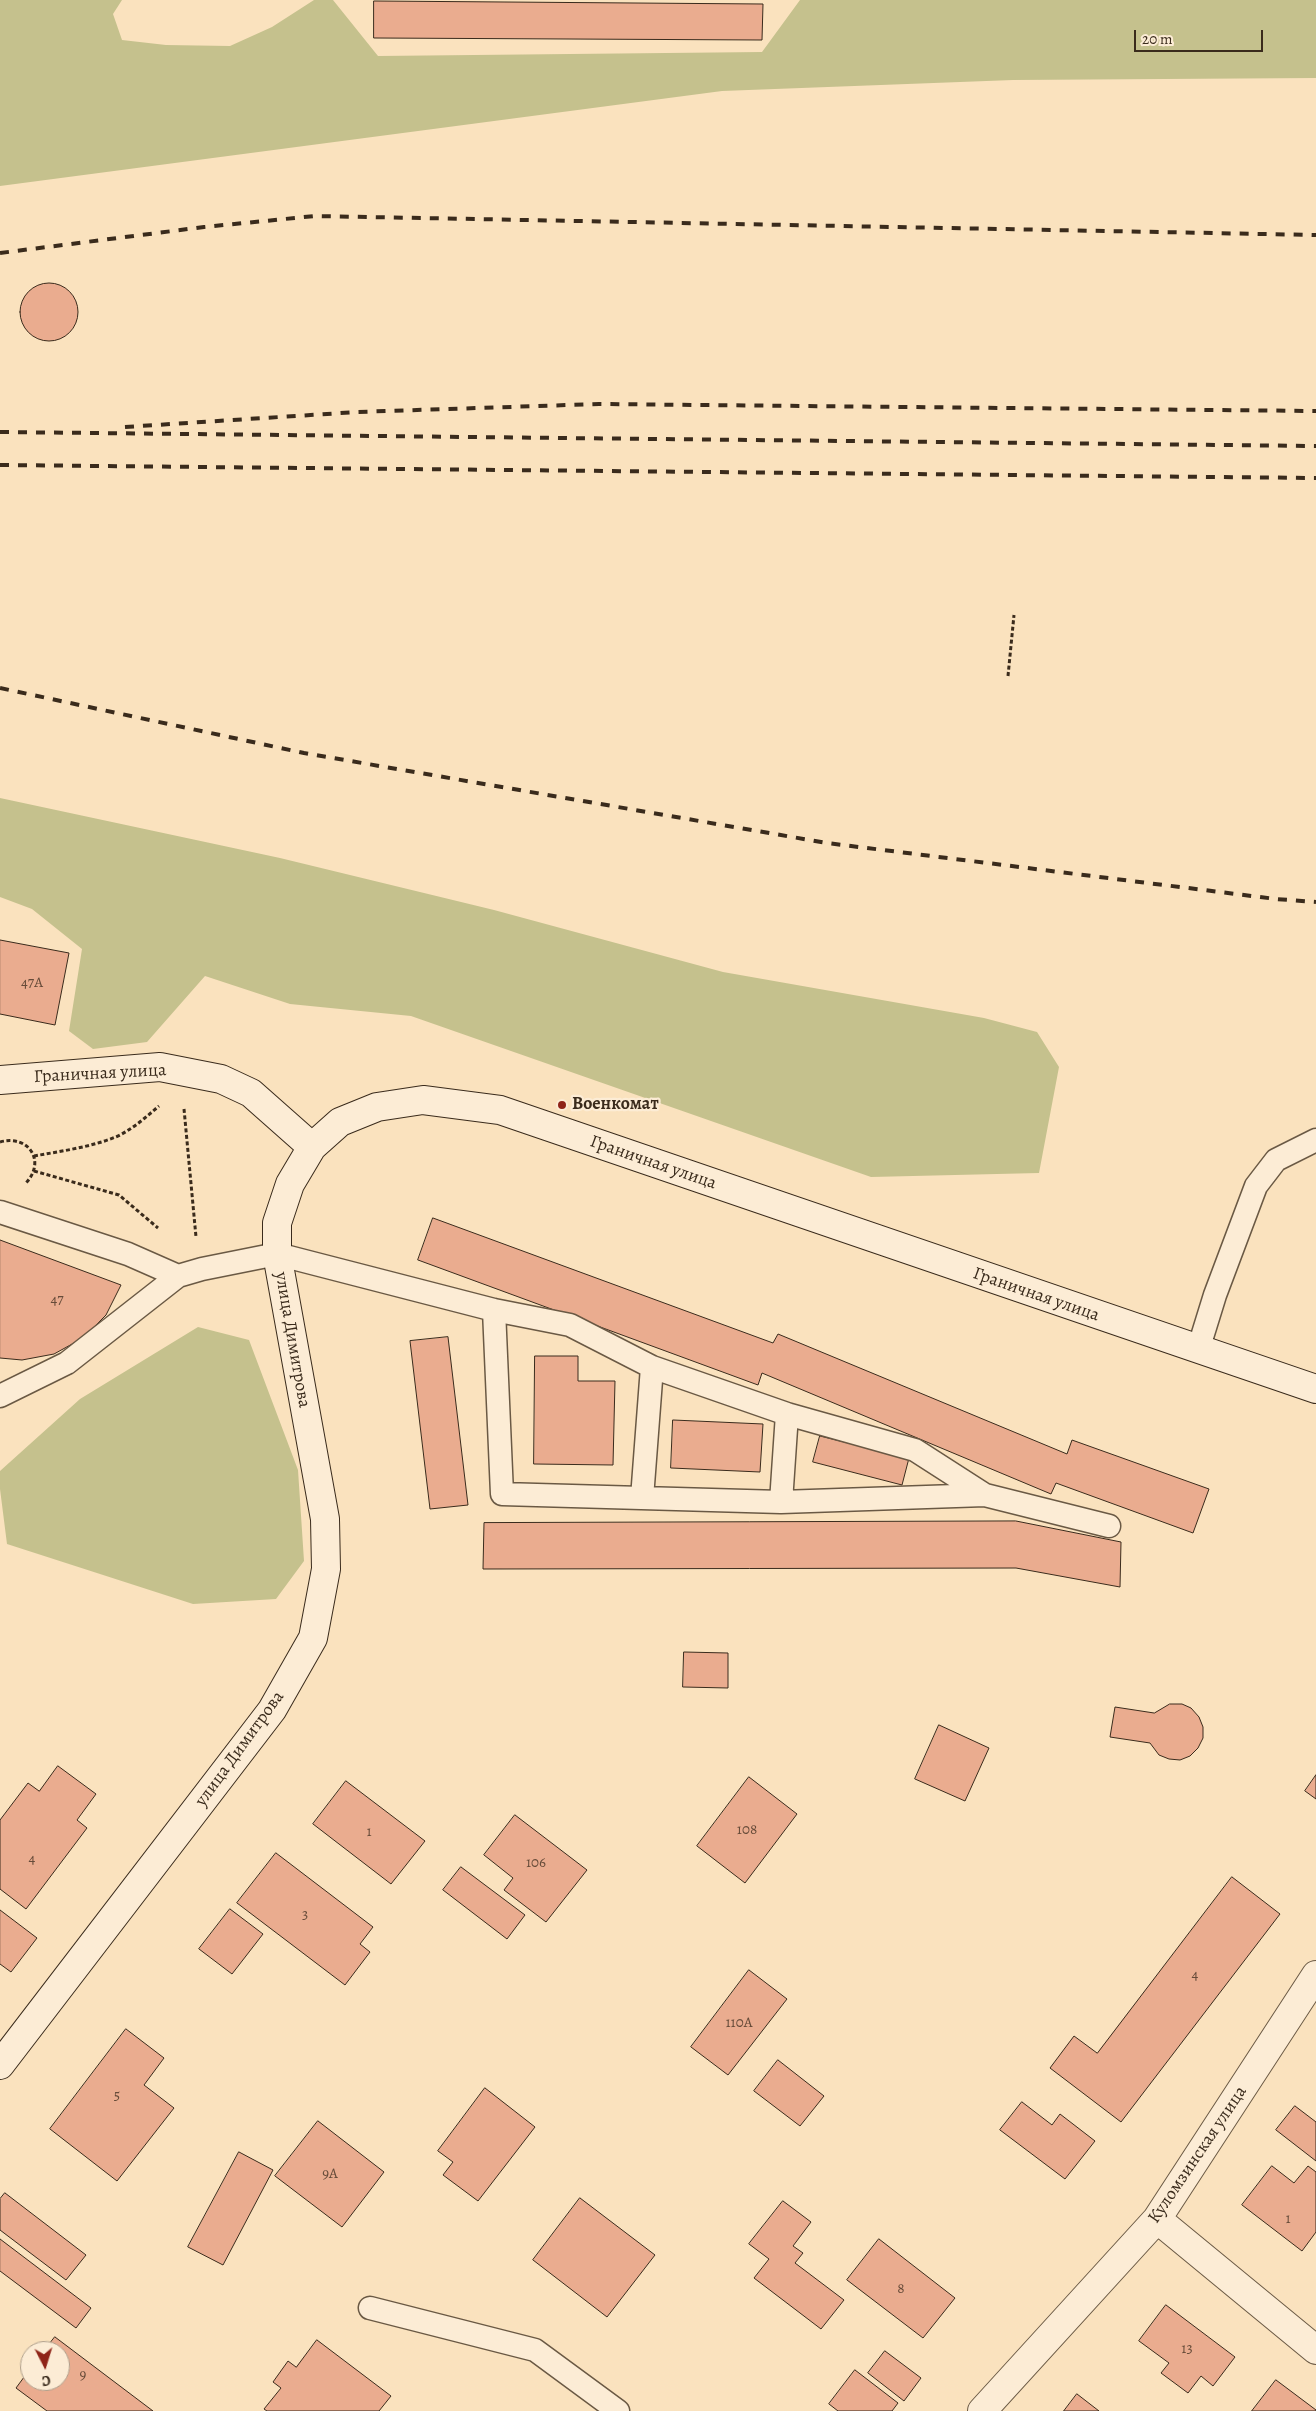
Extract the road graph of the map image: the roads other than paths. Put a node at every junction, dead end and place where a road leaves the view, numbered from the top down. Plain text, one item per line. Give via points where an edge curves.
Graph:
1 (0, 1080) edge
2 (1316, 1140) edge
3 (312, 1147) junction
4 (0, 1212) edge
5 (277, 1254) junction
6 (178, 1276) junction
7 (494, 1310) junction
8 (1198, 1350) junction
9 (652, 1367) junction
10 (1316, 1389) edge
11 (0, 1396) edge
12 (787, 1414) junction
13 (986, 1495) junction
14 (642, 1498) junction
15 (781, 1502) junction
16 (1109, 1526) dead end
17 (1316, 1975) edge
18 (0, 2065) edge
19 (1157, 2219) junction
20 (370, 2308) dead end
21 (1316, 2350) edge
22 (618, 2411) edge
23 (982, 2411) edge

1 - 3 main road, Граничная улица via 160,1067 182,1078 221,1079 251,1093
2 - 8 lane via 1276,1160 1256,1186
3 - 5 main road, улица Димитрова via 290,1184 277,1223
3 - 8 main road, Граничная улица via 340,1122 377,1108 423,1100 500,1110
4 - 6 lane via 128,1254
5 - 6 lane
5 - 7 lane
5 - 18 main road, улица Димитрова via 325,1519 326,1569 313,1638 272,1710
6 - 11 lane via 67,1363
7 - 9 lane via 570,1325
7 - 14 lane via 502,1494
8 - 10 main road, Граничная улица
9 - 12 lane
9 - 14 lane
12 - 13 lane via 915,1450
12 - 15 lane
13 - 15 lane
13 - 16 lane
14 - 15 lane
17 - 19 main road, Куломзинская улица
19 - 21 main road
19 - 23 main road, Куломзинская улица
20 - 22 lane via 534,2350

